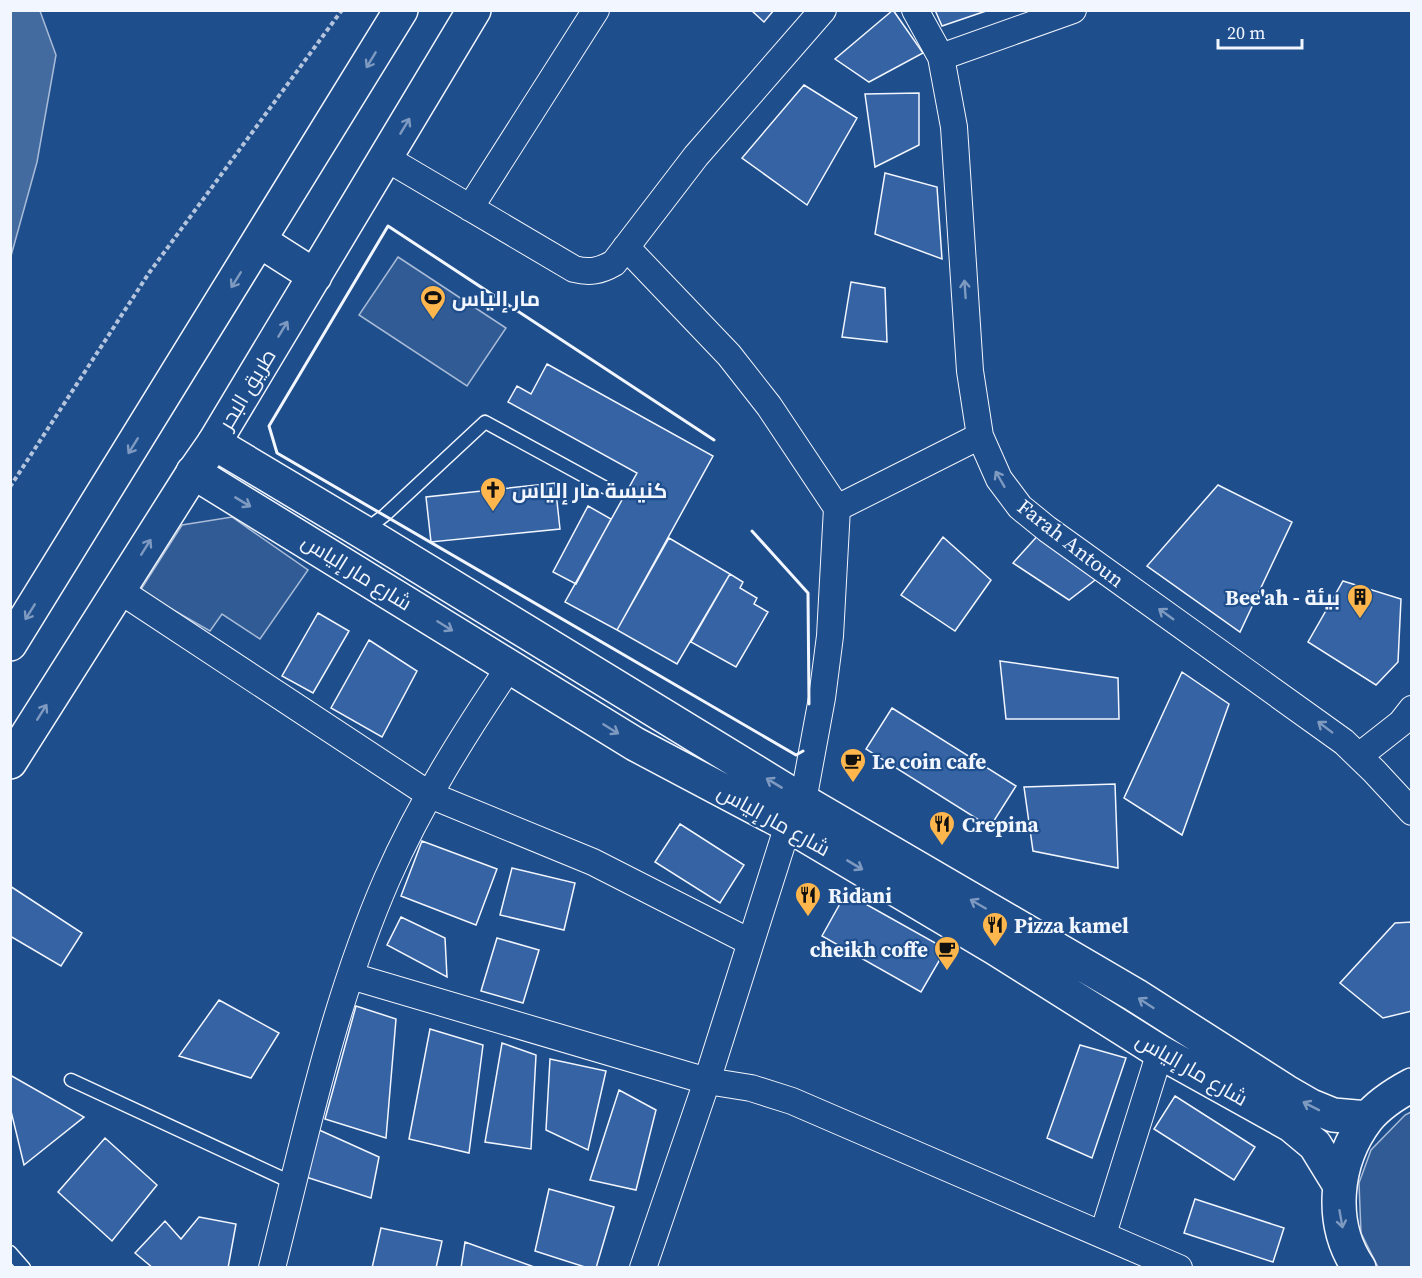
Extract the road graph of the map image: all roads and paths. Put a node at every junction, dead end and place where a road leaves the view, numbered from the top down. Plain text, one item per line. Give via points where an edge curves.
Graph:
1 (342, 10) edge
2 (401, 10) edge
3 (474, 10) edge
4 (596, 10) edge
5 (823, 10) edge
6 (915, 10) edge
7 (1073, 10) edge
8 (941, 57) junction
9 (386, 158) junction
10 (470, 208) junction
11 (260, 241) junction
12 (626, 247) junction
13 (315, 276) junction
14 (980, 436) junction
15 (214, 443) junction
16 (193, 472) junction
17 (10, 487) edge
18 (604, 487) dead end
19 (837, 508) junction
20 (363, 532) junction
21 (119, 590) junction
22 (10, 644) edge
23 (510, 666) junction
24 (1412, 709) edge
25 (1359, 756) junction
26 (10, 762) edge
27 (430, 795) junction
28 (1412, 812) edge
29 (796, 813) junction
30 (750, 942) junction
31 (351, 976) junction
32 (1160, 1052) junction
33 (71, 1080) dead end
34 (707, 1081) junction
35 (1412, 1084) edge
36 (1368, 1118) junction
37 (293, 1183) junction
38 (1339, 1184) junction
39 (1103, 1234) junction
40 (10, 1252) edge
41 (1354, 1265) edge
42 (24, 1268) edge
43 (272, 1268) edge
44 (643, 1268) edge
45 (1179, 1268) edge

1 - 17 path via 149,273
2 -> 11 main road
9 -> 3 main road, طريق البحر
4 - 10 street
5 - 12 street via 696,156
6 - 8 street, Farah Antoun
7 - 8 street
14 -> 8 street, Farah Antoun via 970,371 954,127
9 - 10 street
9 - 13 main road, طريق البحر
10 - 12 street via 574,269 594,272 605,268
11 - 13 main road
11 -> 22 main road
12 - 19 street via 729,355 769,406
15 -> 13 main road, طريق البحر
14 - 19 street
25 -> 14 street, Farah Antoun via 1327,728 1020,507 999,479
15 - 16 main road, طريق البحر
15 - 20 main road, شارع مار إلياس
21 -> 16 main road, طريق البحر
16 -> 23 main road, شارع مار إلياس
18 - 20 lane via 485,422
19 - 29 street via 830,636 822,698
29 -> 20 main road, شارع مار إلياس
26 -> 21 main road, طريق البحر
21 - 27 street
23 - 27 street
23 -> 29 main road, شارع مار إلياس via 635,744
24 - 25 street via 1401,723
25 - 28 street, Farah Antoun
27 - 30 street via 593,862
27 - 31 street via 387,879
29 - 30 street
29 -> 32 main road, شارع مار إلياس via 995,948
36 -> 29 main road, شارع مار إلياس via 1333,1115 1311,1106 1135,995
30 - 34 street
31 - 34 street
31 - 37 street
32 - 38 main road, شارع مار إلياس via 1303,1134 1322,1155
32 - 39 street
33 - 37 lane
34 - 39 street via 751,1088 792,1101
34 - 44 street
35 - 36 main road via 1389,1097
36 - 38 main road via 1349,1149
37 - 43 street
38 -> 41 main road via 1339,1210
39 - 45 street
40 - 42 lane

